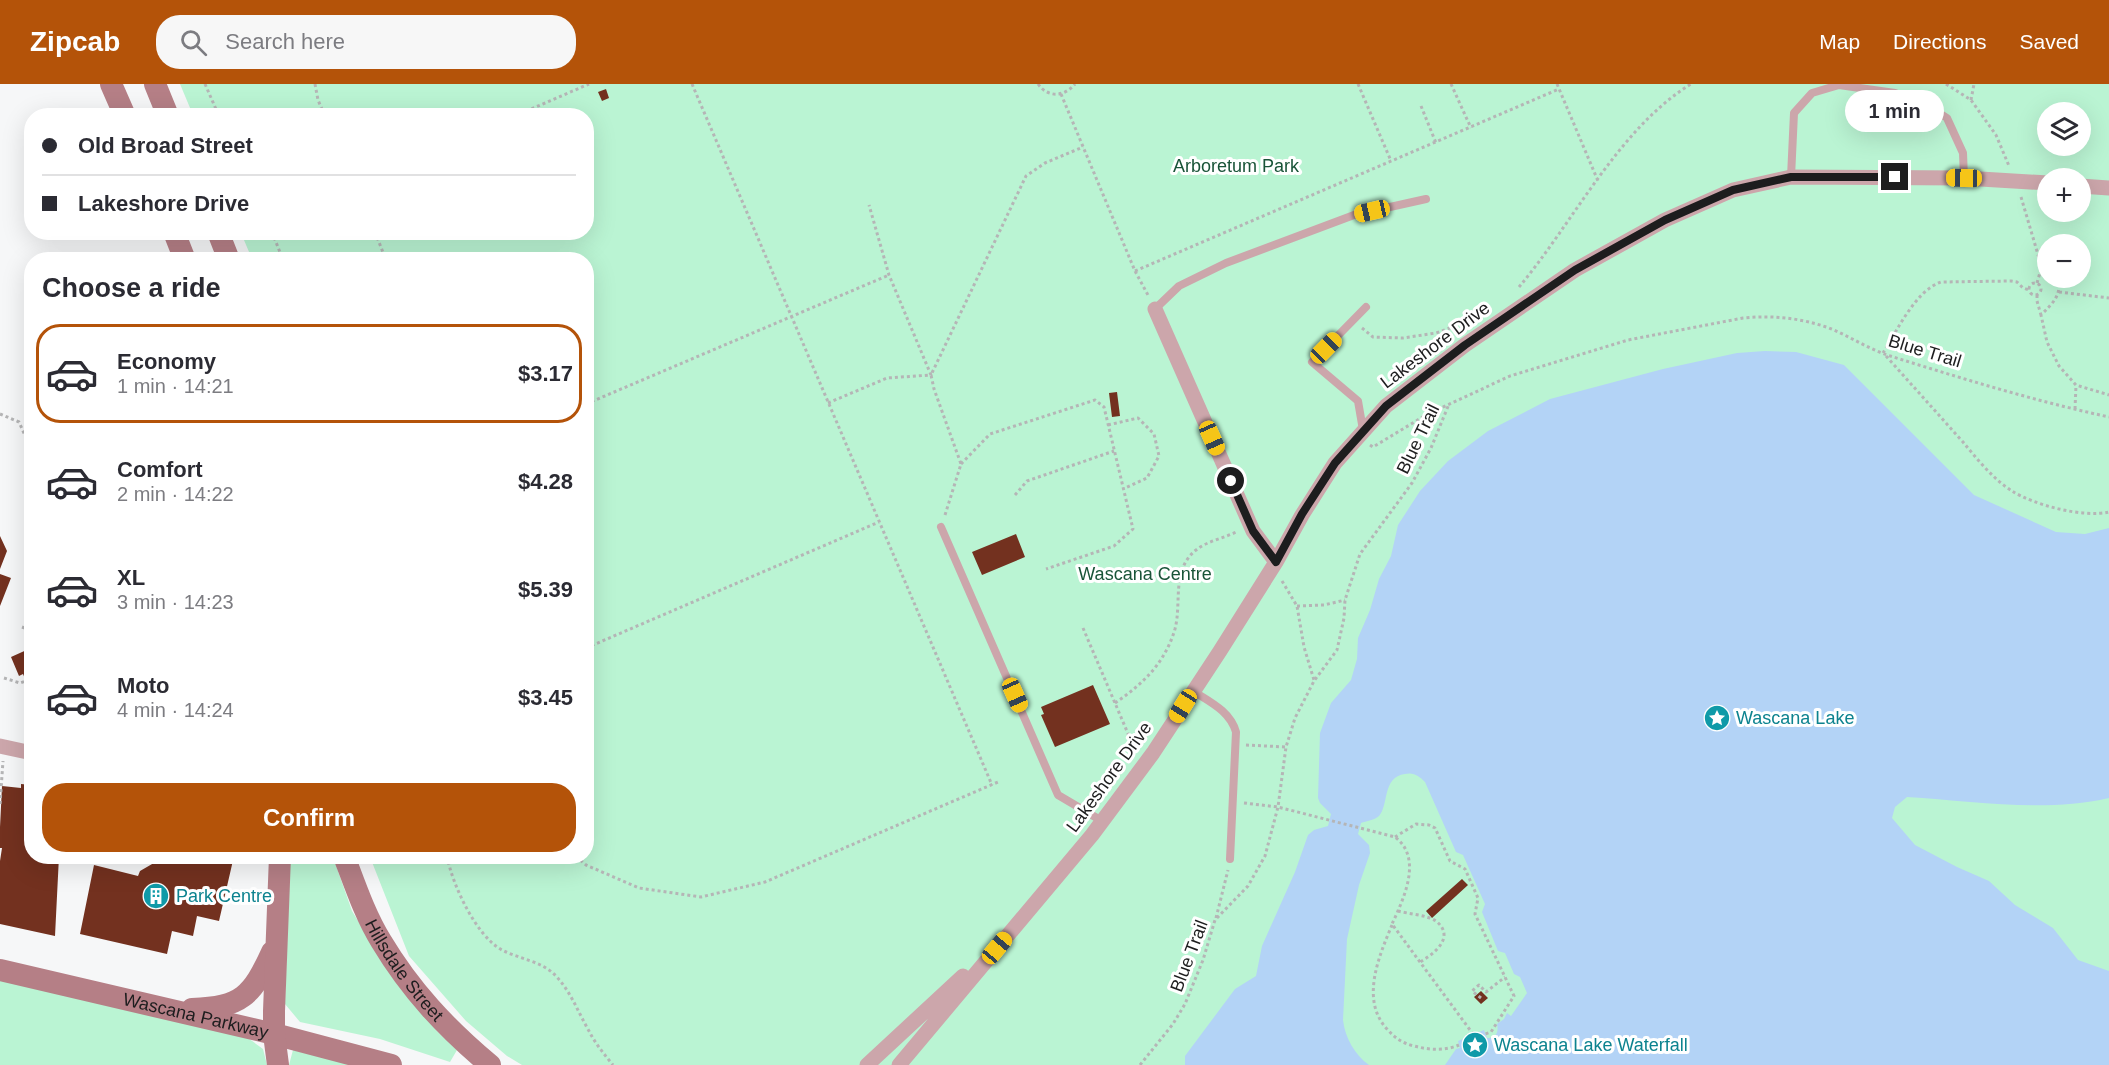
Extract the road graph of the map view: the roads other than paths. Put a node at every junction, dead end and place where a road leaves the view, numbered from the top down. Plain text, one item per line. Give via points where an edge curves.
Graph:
1 (111, 84) edge
2 (155, 84) edge
3 (122, 108) edge
4 (165, 108) edge
5 (1791, 177) junction
6 (1964, 178) junction
7 (2037, 182) edge
8 (2091, 187) edge
9 (2109, 188) edge
10 (1426, 199) dead end
11 (1366, 307) dead end
12 (1155, 309) joint
13 (1361, 434) junction
14 (941, 527) road end
15 (1274, 565) junction
16 (1193, 691) junction
17 (2, 746) edge
18 (24, 751) edge
19 (1102, 821) junction
20 (1230, 859) road end
21 (280, 864) edge
22 (347, 864) edge
23 (1011, 931) junction
24 (277, 943) junction
25 (0, 970) edge
26 (168, 1009) junction
27 (274, 1034) junction
28 (278, 1065) edge
29 (391, 1065) edge
30 (490, 1065) edge
31 (867, 1065) edge
32 (899, 1065) edge

1 - 3 street
2 - 4 street
5 - 6 street, Lakeshore Drive
5 - 6 lane via 1794,113 1812,93 1839,85 1895,93 1925,104 1947,118 1963,153
5 - 13 street, Lakeshore Drive via 1733,190 1665,220 1575,270 1465,345 1386,406
6 - 7 street, Lakeshore Drive
8 - 9 street
10 - 12 lane via 1354,216 1226,263 1179,286
11 - 13 lane via 1312,362 1358,401
12 - 15 street via 1253,531
13 - 15 street, Lakeshore Drive via 1335,463
14 - 19 lane via 1058,795
15 - 16 street, Lakeshore Drive
16 - 19 street, Lakeshore Drive
16 - 20 lane via 1233,722 1236,744
17 - 18 street
19 - 23 street, Lakeshore Drive
21 - 24 street
22 - 30 street, Hillsdale Street via 380,940 411,986 435,1015
23 - 31 street, Lakeshore Drive
23 - 32 street, Lakeshore Drive
24 - 26 street via 261,977 242,999 207,1008
24 - 27 street
25 - 26 street, Wascana Parkway
26 - 27 street, Wascana Parkway
27 - 28 street
27 - 29 street, Wascana Parkway

